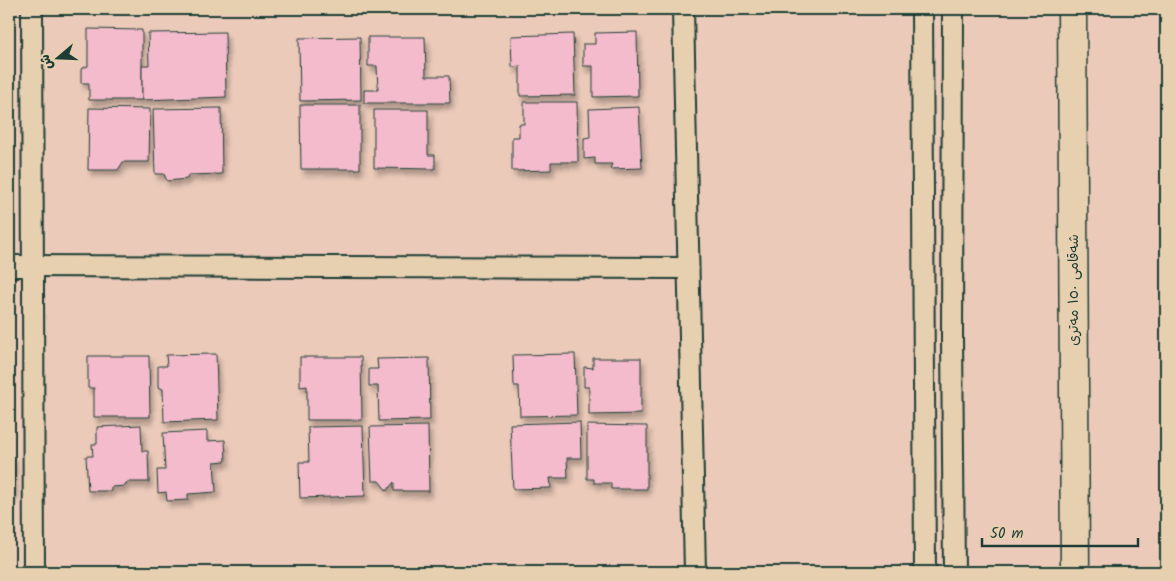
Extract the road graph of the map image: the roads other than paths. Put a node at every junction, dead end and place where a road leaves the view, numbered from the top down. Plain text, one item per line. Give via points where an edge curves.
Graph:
1 (32, 9) edge
2 (683, 9) edge
3 (922, 9) edge
4 (953, 9) edge
5 (1072, 9) edge
6 (33, 265) junction
7 (9, 266) edge
8 (688, 268) junction
9 (34, 572) edge
10 (695, 572) edge
11 (925, 572) edge
12 (954, 572) edge
13 (1075, 572) edge

1 - 6 street
2 - 8 street
3 - 11 street
4 - 12 street
5 - 13 highway, شەقامی ١٥٠ مەتری
6 - 7 street
6 - 8 street
6 - 9 street
8 - 10 street

